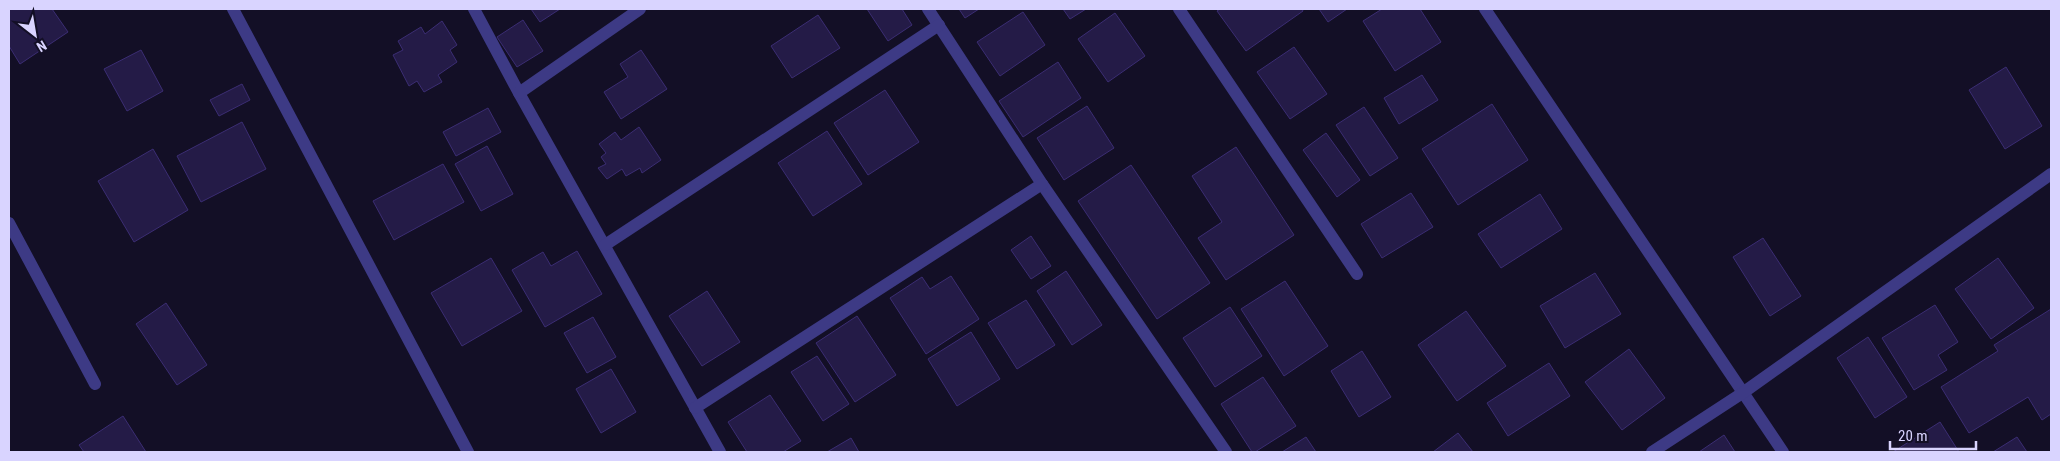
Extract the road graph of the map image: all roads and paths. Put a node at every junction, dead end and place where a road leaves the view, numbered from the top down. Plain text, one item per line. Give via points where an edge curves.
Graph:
1 (233, 9) edge
2 (474, 9) edge
3 (640, 9) edge
4 (928, 9) edge
5 (1179, 9) edge
6 (1485, 9) edge
7 (939, 26) junction
8 (519, 93) junction
9 (2051, 174) edge
10 (1042, 184) junction
11 (9, 223) edge
12 (605, 245) junction
13 (1357, 274) dead end
14 (95, 384) dead end
15 (1744, 392) junction
16 (695, 408) junction
17 (468, 452) edge
18 (720, 452) edge
19 (1226, 452) edge
20 (1652, 452) edge
21 (1783, 452) edge

1 - 17 street
2 - 8 street
3 - 8 street
4 - 7 street
5 - 13 street
6 - 15 street
7 - 10 street
7 - 12 street
8 - 12 street
9 - 15 street
10 - 16 street
10 - 19 street
11 - 14 street
12 - 16 street
15 - 20 street
15 - 21 street
16 - 18 street

